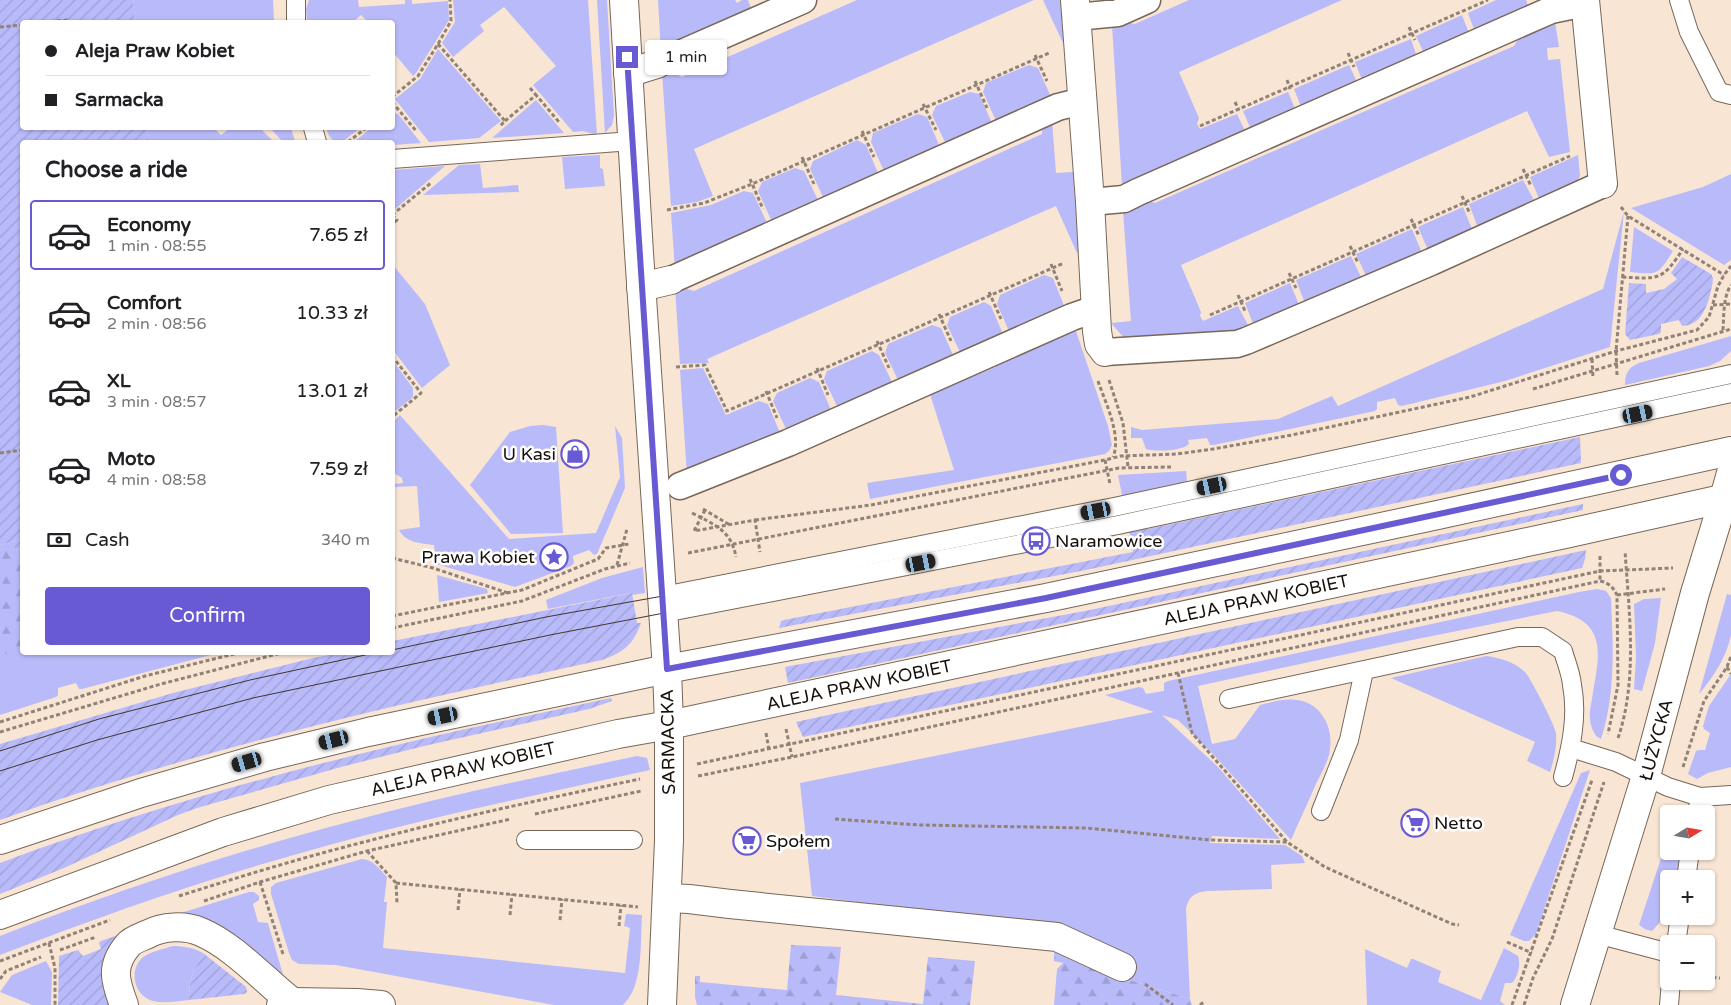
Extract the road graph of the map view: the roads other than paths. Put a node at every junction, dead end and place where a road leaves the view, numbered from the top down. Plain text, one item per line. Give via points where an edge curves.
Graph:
1 (296, 0) edge
2 (624, 0) edge
3 (803, 0) edge
4 (1147, 0) edge
5 (1679, 0) edge
6 (1585, 1) edge
7 (1075, 8) edge
8 (296, 20) edge
9 (658, 64) joint
10 (628, 73) junction
11 (1731, 95) edge
12 (1082, 101) junction
13 (632, 141) junction
14 (395, 158) edge
15 (1603, 184) joint
16 (1090, 202) junction
17 (670, 280) joint
18 (641, 287) junction
19 (1095, 308) junction
20 (1105, 352) joint
21 (1731, 374) edge
22 (1731, 393) edge
23 (1731, 451) edge
24 (667, 486) junction
25 (1729, 489) edge
26 (663, 604) junction
27 (667, 669) junction
28 (1364, 671) junction
29 (1229, 699) dead end
30 (669, 725) junction
31 (1571, 748) junction
32 (1646, 776) junction
33 (1563, 777) dead end
34 (1731, 795) edge
35 (1696, 805) edge
36 (1701, 805) edge
37 (1321, 810) dead end
38 (0, 840) edge
39 (526, 840) dead end
40 (632, 840) dead end
41 (657, 903) junction
42 (0, 915) edge
43 (1597, 934) junction
44 (1660, 951) edge
45 (1122, 967) road end
46 (1670, 990) edge
47 (287, 1004) edge
48 (124, 1005) edge
49 (381, 1005) edge
50 (662, 1005) edge
51 (1575, 1005) edge
52 (1669, 1005) edge

1 - 8 lane
2 - 10 street, SARMACKA
3 - 9 street
4 - 7 street via 1118,13
5 - 11 lane via 1689,32 1719,92
6 - 15 street
6 - 16 street via 1551,10 1124,199
7 - 12 street
9 - 10 street
10 - 13 street, SARMACKA
12 - 16 street
12 - 17 street via 1058,107
13 - 14 lane
13 - 18 street, SARMACKA
15 - 20 street via 1246,341
16 - 19 street
17 - 18 street
18 - 24 street, SARMACKA
19 - 20 street via 1099,344
19 - 24 street via 788,443
21 - 26 lane
22 - 26 lane via 1118,525
23 - 27 street via 1056,596
24 - 26 street, SARMACKA
25 - 30 street, ALEJA PRAW KOBIET via 1623,522
25 - 32 street, ŁUŻYCKA via 1695,593
26 - 27 street, SARMACKA
27 - 30 street, SARMACKA
27 - 38 street via 265,757 141,793
28 - 29 lane
28 - 31 lane via 1518,637 1542,637 1563,651 1572,685
28 - 37 lane via 1349,740
30 - 41 street, SARMACKA via 669,840
30 - 42 street, ALEJA PRAW KOBIET via 329,800 222,832
31 - 32 lane
31 - 33 lane
32 - 35 lane
32 - 43 street, ŁUŻYCKA
34 - 36 lane
39 - 40 lane
41 - 45 street via 689,899 1057,937
41 - 50 street, SARMACKA
43 - 44 lane
43 - 51 street, ŁUŻYCKA
46 - 52 lane
47 - 48 street via 238,956 200,931 178,927 154,930 130,943 117,961 115,982
47 - 49 street

